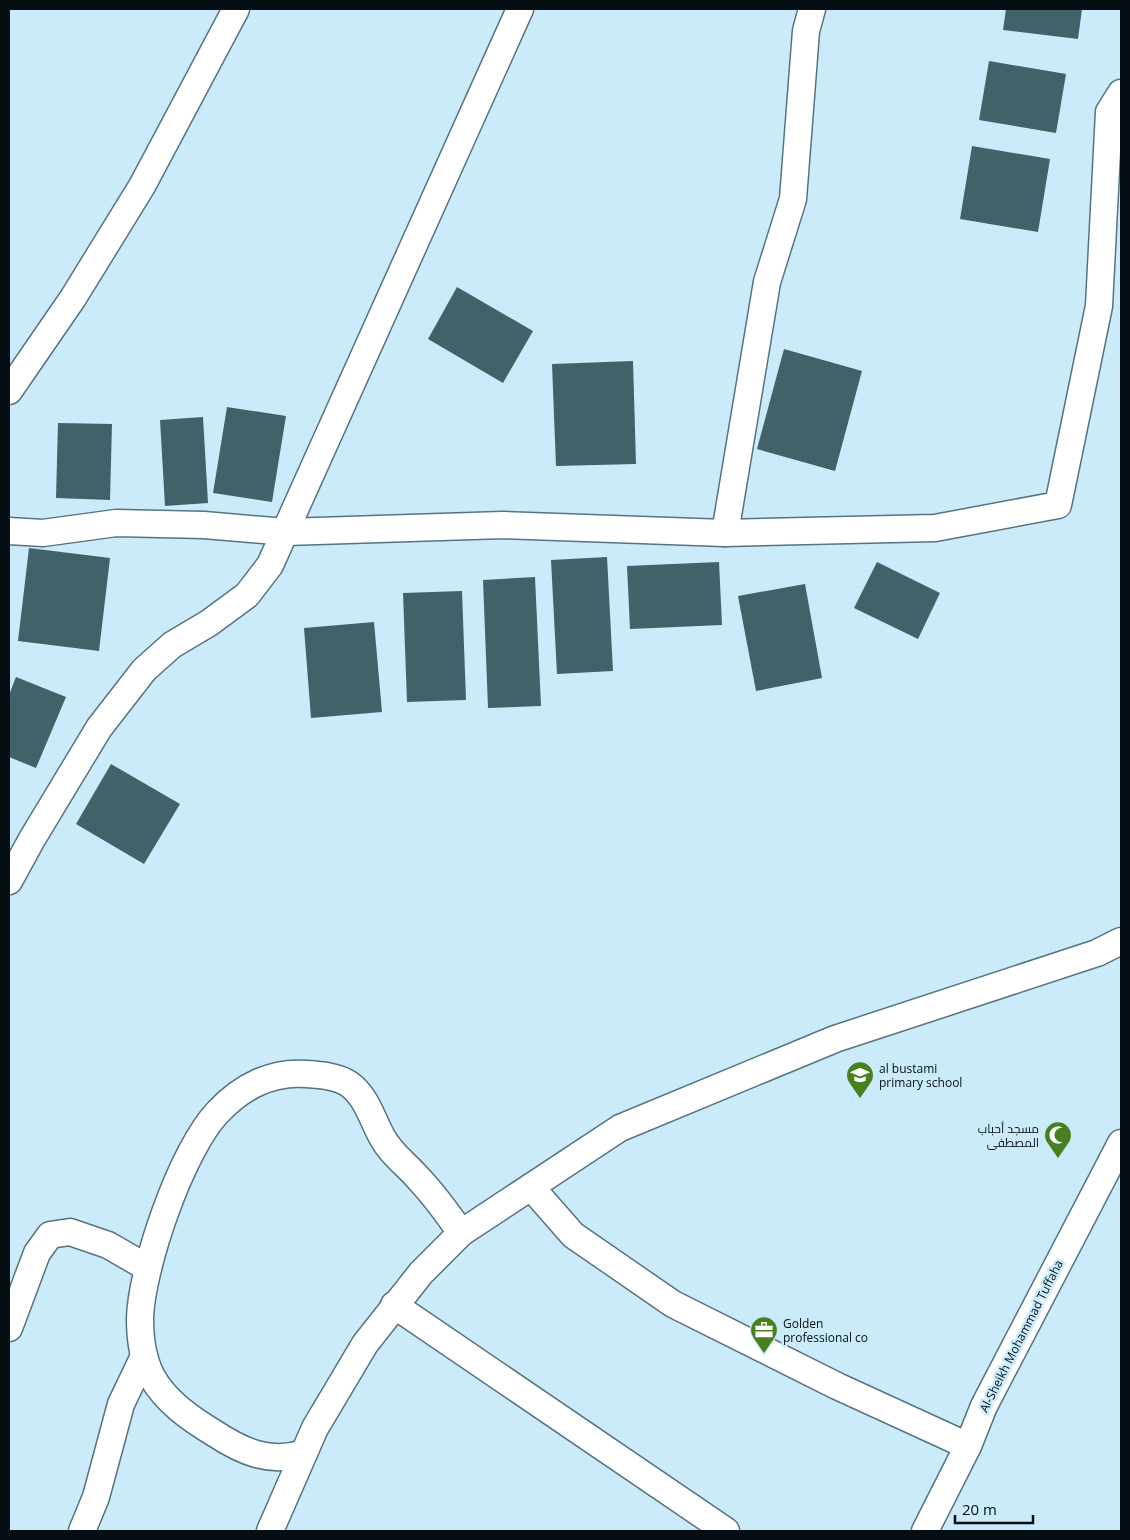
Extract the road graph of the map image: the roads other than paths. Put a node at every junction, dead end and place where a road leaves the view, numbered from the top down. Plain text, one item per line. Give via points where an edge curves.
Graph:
1 (236, 9) edge
2 (520, 9) edge
3 (812, 9) edge
4 (1121, 93) edge
5 (9, 391) edge
6 (9, 531) edge
7 (286, 532) junction
8 (725, 533) junction
9 (9, 881) edge
10 (1121, 941) edge
11 (1121, 1143) edge
12 (531, 1187) junction
13 (461, 1232) junction
14 (148, 1268) junction
15 (394, 1305) junction
16 (9, 1328) edge
17 (144, 1356) junction
18 (968, 1446) junction
19 (304, 1453) junction
20 (82, 1531) edge
21 (270, 1531) edge
22 (726, 1531) edge
23 (925, 1531) edge

1 - 5 street via 142,186 74,298
2 - 7 street
3 - 8 street via 806,31 793,199 767,282
4 - 8 street via 1109,112 1099,306 1058,505 935,528
6 - 7 street via 43,533 116,523
7 - 8 street via 503,525
7 - 9 street via 270,565 247,595 172,645 144,670 99,728
10 - 12 street via 1097,953 836,1039 620,1128
11 - 18 street, Al-Sheikh Mohammad Tuffaha via 984,1406
12 - 13 street
12 - 18 street via 573,1235 673,1304 837,1386
13 - 14 street via 419,1178 386,1144 360,1093 336,1078 295,1073 276,1075 236,1095 216,1113 200,1137 177,1184
13 - 15 street
14 - 16 street via 108,1245 70,1232 50,1235 37,1253
14 - 17 street via 140,1320
15 - 19 street via 365,1344 315,1428
15 - 22 street
17 - 19 street via 152,1377 164,1394 228,1442 274,1459
17 - 20 street via 122,1404 96,1497
18 - 23 street, Al-Sheikh Mohammad Tuffaha
19 - 21 street

